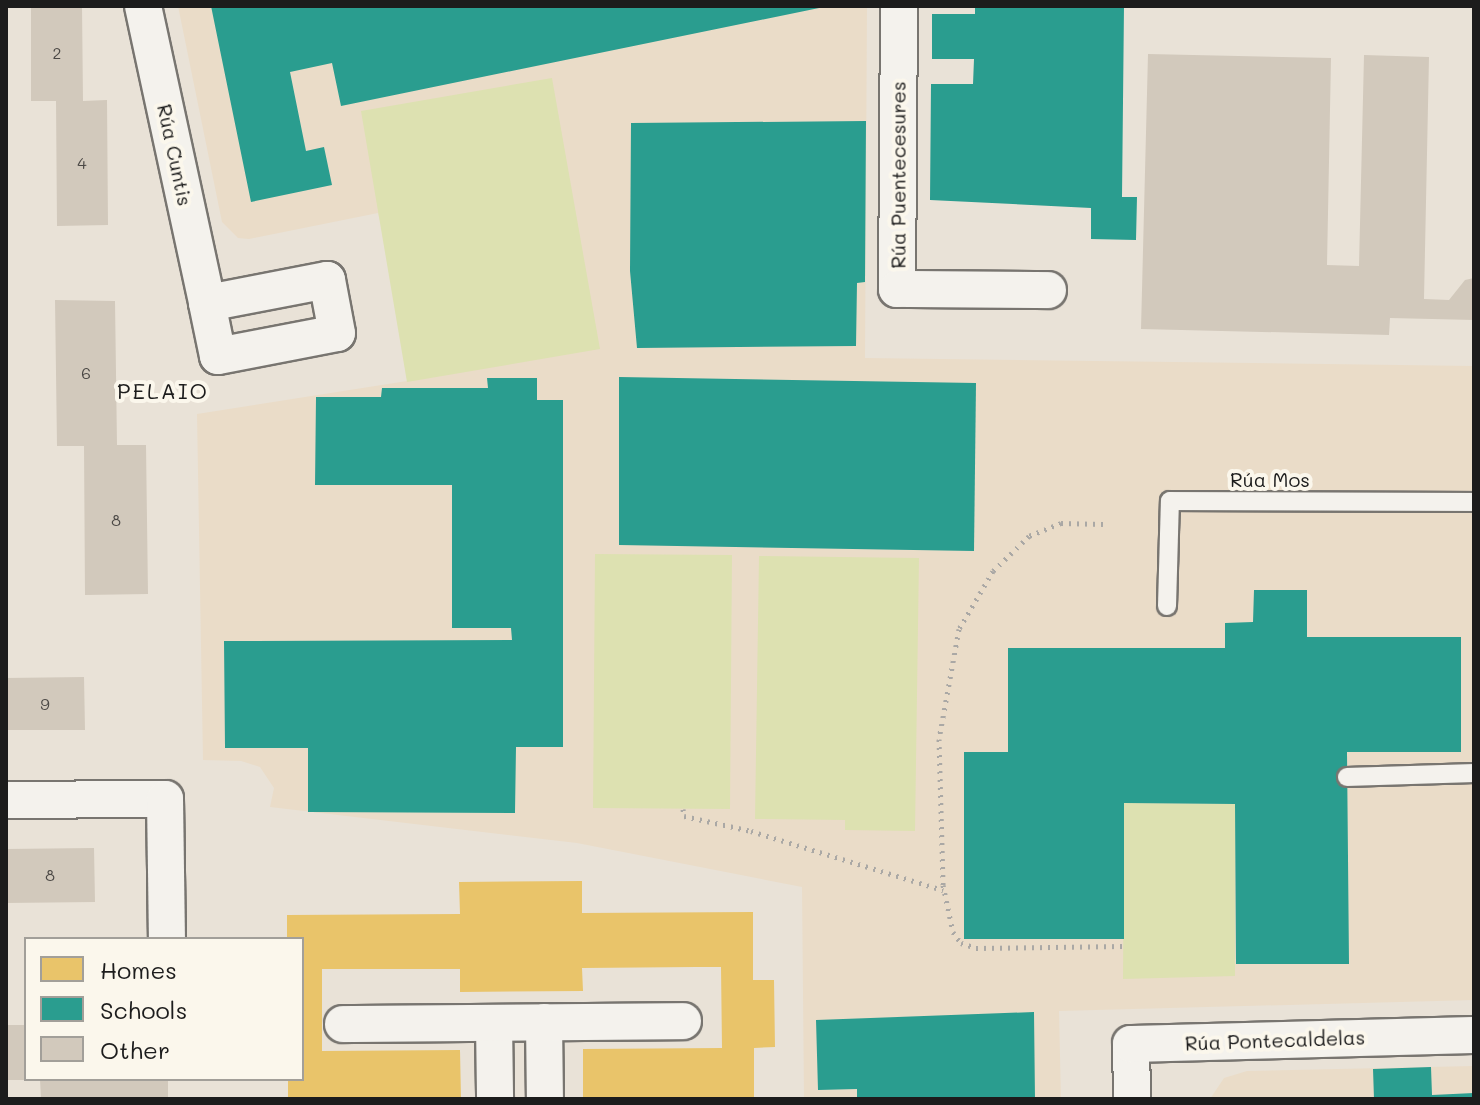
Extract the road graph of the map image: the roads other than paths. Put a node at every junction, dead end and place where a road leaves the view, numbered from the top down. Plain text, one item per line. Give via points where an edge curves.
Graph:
1 (143, 6) edge
2 (899, 6) edge
3 (1048, 290) dead end
4 (207, 303) dead end
5 (1474, 502) edge
6 (1167, 606) dead end
7 (1474, 773) edge
8 (1347, 777) dead end
9 (6, 800) edge
10 (167, 937) edge
11 (683, 1021) dead end
12 (544, 1022) junction
13 (494, 1023) junction
14 (343, 1024) dead end
15 (1474, 1035) edge
16 (495, 1099) edge
17 (545, 1099) edge
18 (1132, 1099) edge

1 - 4 street, Rúa Cuntis
2 - 3 street, Rúa Puentecesures via 897,289
5 - 6 lane, Rúa Mos via 1170,501
7 - 8 lane
9 - 10 street via 165,799
11 - 12 street
12 - 13 street
12 - 17 street
13 - 14 street
13 - 16 street
15 - 18 street, Rúa Pontecaldelas via 1131,1044

